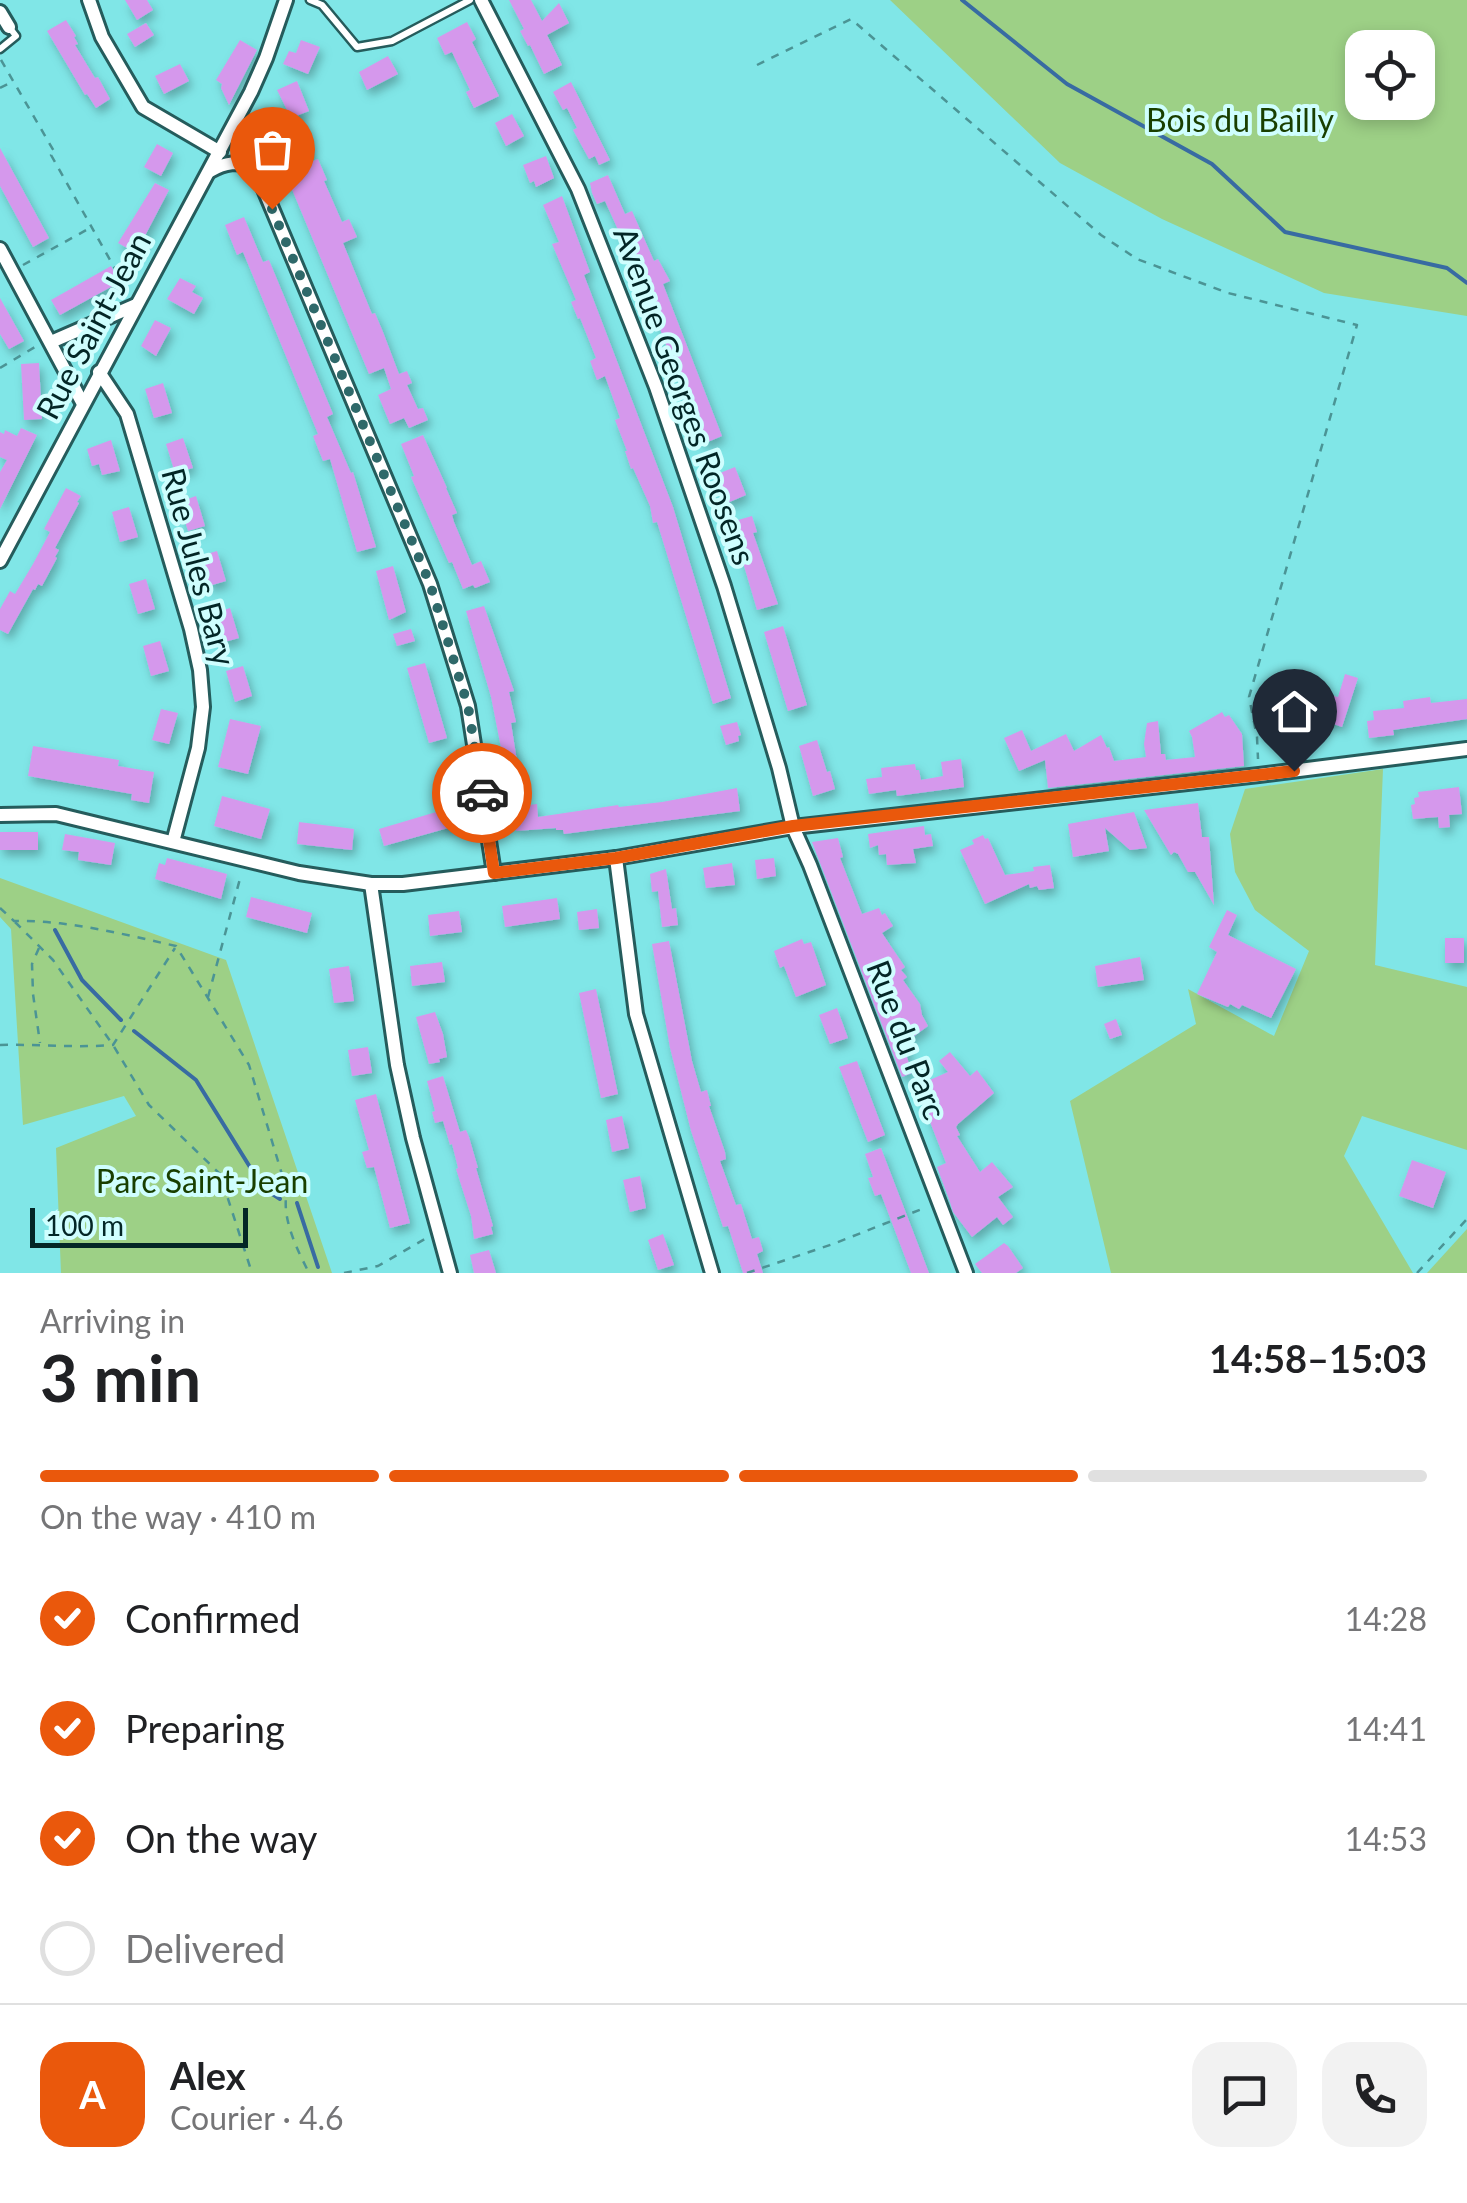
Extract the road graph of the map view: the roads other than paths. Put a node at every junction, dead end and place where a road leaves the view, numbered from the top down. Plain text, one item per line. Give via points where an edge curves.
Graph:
1 (89, 0) edge
2 (286, 0) edge
3 (310, 0) edge
4 (470, 0) edge
5 (481, 0) edge
6 (0, 12) edge
7 (9, 27) joint
8 (0, 49) edge
9 (231, 132) junction
10 (220, 152) junction
11 (255, 167) junction
12 (210, 172) junction
13 (0, 250) edge
14 (136, 305) junction
15 (51, 341) junction
16 (99, 372) junction
17 (83, 404) junction
18 (0, 561) edge
19 (1467, 748) edge
20 (0, 815) edge
21 (793, 826) junction
22 (173, 842) junction
23 (616, 858) junction
24 (494, 873) junction
25 (371, 884) junction
26 (450, 1273) edge
27 (712, 1273) edge
28 (966, 1273) edge

1 - 10 street via 102,37 143,107
2 - 9 street, Rue Saint-Jean
3 - 4 lane via 322,4 356,47 392,41
5 - 21 street, Avenue Georges Roosens via 578,189 656,387 724,586
6 - 7 street
7 - 8 lane via 16,36
9 - 10 street, Rue Saint-Jean
9 - 11 street
10 - 12 street, Rue Saint-Jean
11 - 12 street via 234,162
11 - 24 street via 430,584 468,706
12 - 14 street, Rue Saint-Jean
13 - 15 street
14 - 15 street
14 - 16 street, Rue Saint-Jean
15 - 17 street
16 - 17 street, Rue Saint-Jean
16 - 22 street, Rue Jules Bary via 127,414 200,670 198,748
17 - 18 street, Rue Saint-Jean
19 - 21 street
20 - 22 street via 56,814
21 - 23 street
21 - 28 street, Rue du Parc
22 - 25 street
23 - 24 street
23 - 27 street via 636,1014
24 - 25 street
25 - 26 street via 413,1138

